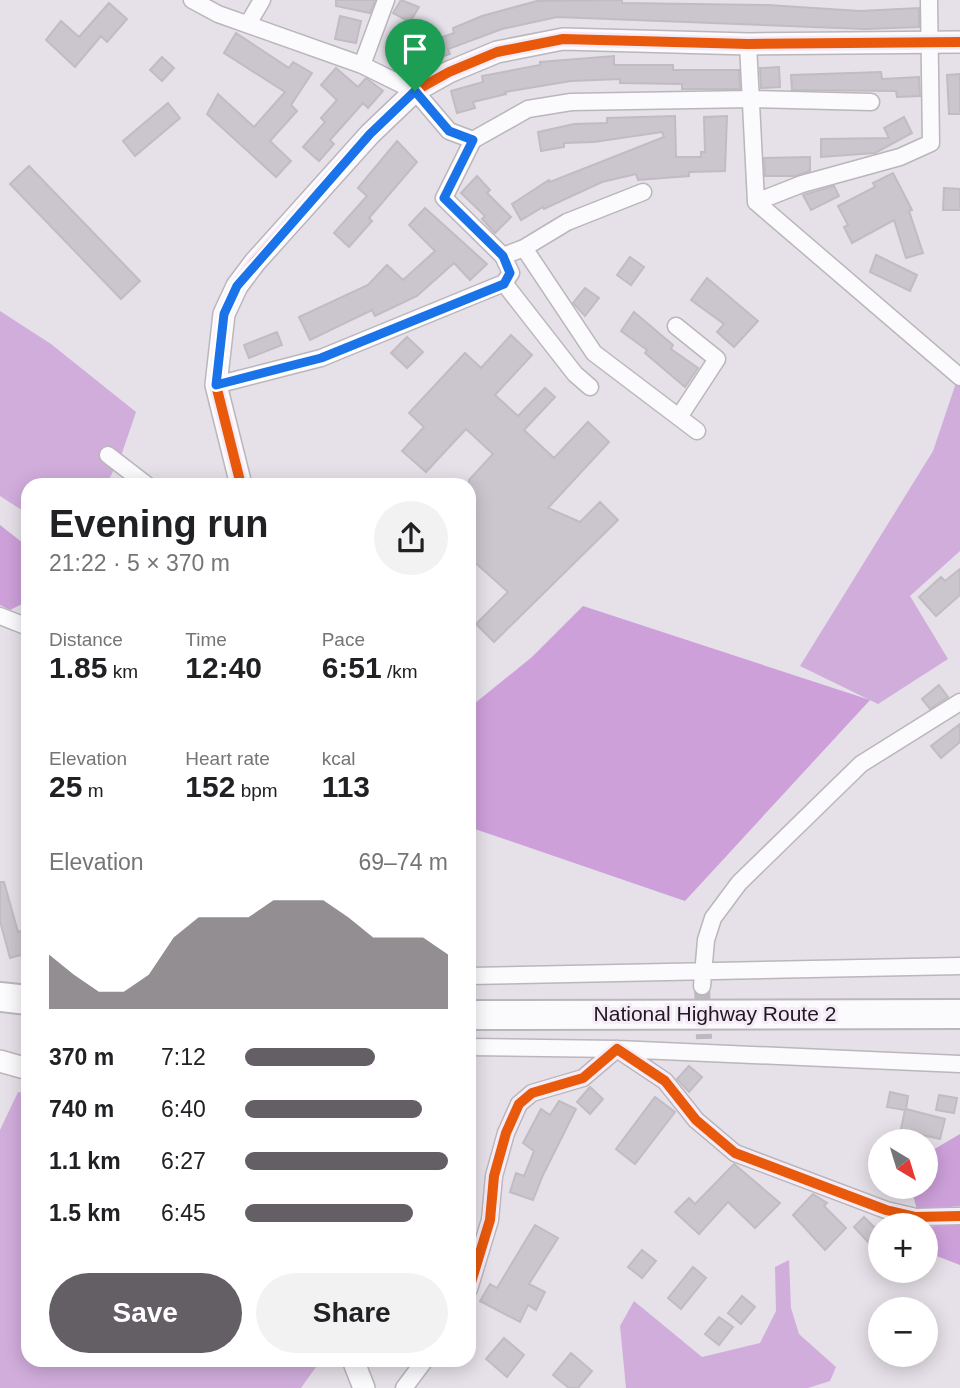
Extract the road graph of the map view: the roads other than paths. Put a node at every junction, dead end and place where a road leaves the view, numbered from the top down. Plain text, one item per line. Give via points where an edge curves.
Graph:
1 (192, 0) edge
2 (262, 0) edge
3 (386, 0) edge
4 (929, 0) edge
5 (248, 24) junction
6 (929, 40) junction
7 (960, 42) edge
8 (748, 44) junction
9 (362, 65) junction
10 (415, 91) junction
11 (751, 99) junction
12 (871, 102) dead end
13 (473, 140) junction
14 (643, 192) dead end
15 (756, 202) junction
16 (524, 248) junction
17 (503, 256) junction
18 (504, 284) junction
19 (676, 326) dead end
20 (960, 377) edge
21 (216, 385) junction
22 (590, 387) dead end
23 (678, 417) junction
24 (697, 431) dead end
25 (108, 455) dead end
26 (138, 478) edge
27 (239, 478) edge
28 (0, 616) edge
29 (21, 624) edge
30 (960, 702) edge
31 (960, 966) edge
32 (476, 976) edge
33 (704, 979) junction
34 (960, 997) edge
35 (0, 998) edge
36 (21, 1000) edge
37 (776, 1013) junction
38 (960, 1014) edge
39 (476, 1015) edge
40 (476, 1047) edge
41 (617, 1049) junction
42 (0, 1061) edge
43 (960, 1064) edge
44 (21, 1067) edge
45 (960, 1216) edge
46 (476, 1266) edge
47 (356, 1367) edge
48 (420, 1367) edge
49 (364, 1388) edge
50 (404, 1388) edge

1 - 5 street
2 - 5 street
3 - 9 street
4 - 6 street
5 - 9 street
6 - 7 street
6 - 8 street
6 - 15 street via 931,143
8 - 10 street via 563,39 497,52
8 - 11 street
9 - 10 street
10 - 13 street via 449,131
10 - 21 street via 370,134 237,286 224,314
11 - 12 street
11 - 13 street via 571,102 528,109
11 - 15 street
13 - 17 street via 444,198
14 - 16 street via 567,222
15 - 20 street
16 - 17 street
16 - 23 street via 594,353
17 - 18 street via 510,273
18 - 21 street via 321,358
18 - 22 street
19 - 23 street via 717,359
21 - 27 street
23 - 24 street
25 - 26 street
28 - 29 street
30 - 33 street via 861,764 739,883 713,918 706,940
31 - 33 street
32 - 33 street
34 - 37 highway
35 - 36 highway
37 - 38 highway, National Highway Route 2
37 - 39 highway, National Highway Route 2
40 - 41 street
41 - 43 street via 704,1046
41 - 45 street via 664,1081 696,1120 735,1153 886,1210 916,1217
41 - 46 street via 583,1078 532,1093 519,1104 494,1176 490,1220
42 - 44 street
47 - 49 street
48 - 50 street

